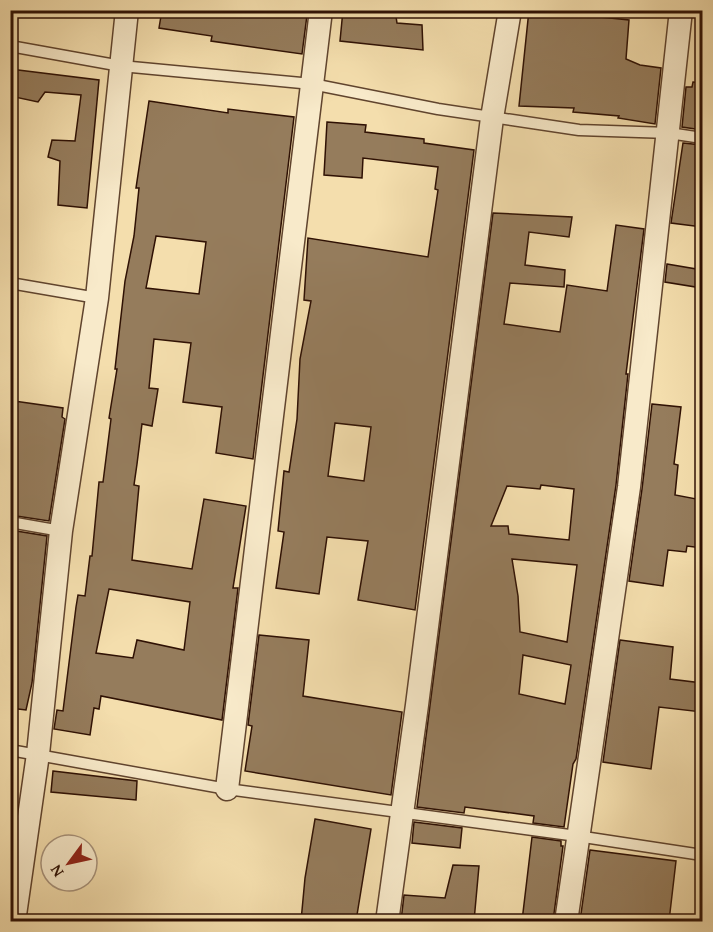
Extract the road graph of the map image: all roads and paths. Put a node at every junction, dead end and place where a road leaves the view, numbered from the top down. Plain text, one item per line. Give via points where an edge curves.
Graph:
1 (127, 10) edge
2 (321, 10) edge
3 (510, 10) edge
4 (681, 10) edge
5 (10, 46) edge
6 (121, 66) junction
7 (312, 84) junction
8 (492, 117) junction
9 (669, 133) junction
10 (702, 138) edge
11 (10, 283) edge
12 (97, 298) junction
13 (10, 522) edge
14 (61, 531) junction
15 (10, 750) edge
16 (38, 754) junction
17 (227, 789) junction
18 (403, 813) junction
19 (577, 836) junction
20 (702, 855) edge
21 (14, 921) edge
22 (387, 921) edge
23 (566, 921) edge

1 - 6 street
2 - 7 street
3 - 8 street
4 - 9 street
5 - 6 lane
6 - 7 lane
6 - 12 street
7 - 8 lane
7 - 17 street
8 - 9 lane via 579,130
8 - 18 street
9 - 10 lane
9 - 19 street via 628,487
11 - 12 lane
12 - 14 street
13 - 14 lane
14 - 16 street
15 - 16 lane
16 - 17 lane
16 - 21 street
17 - 18 lane
18 - 19 lane
18 - 22 street
19 - 20 lane
19 - 23 street

